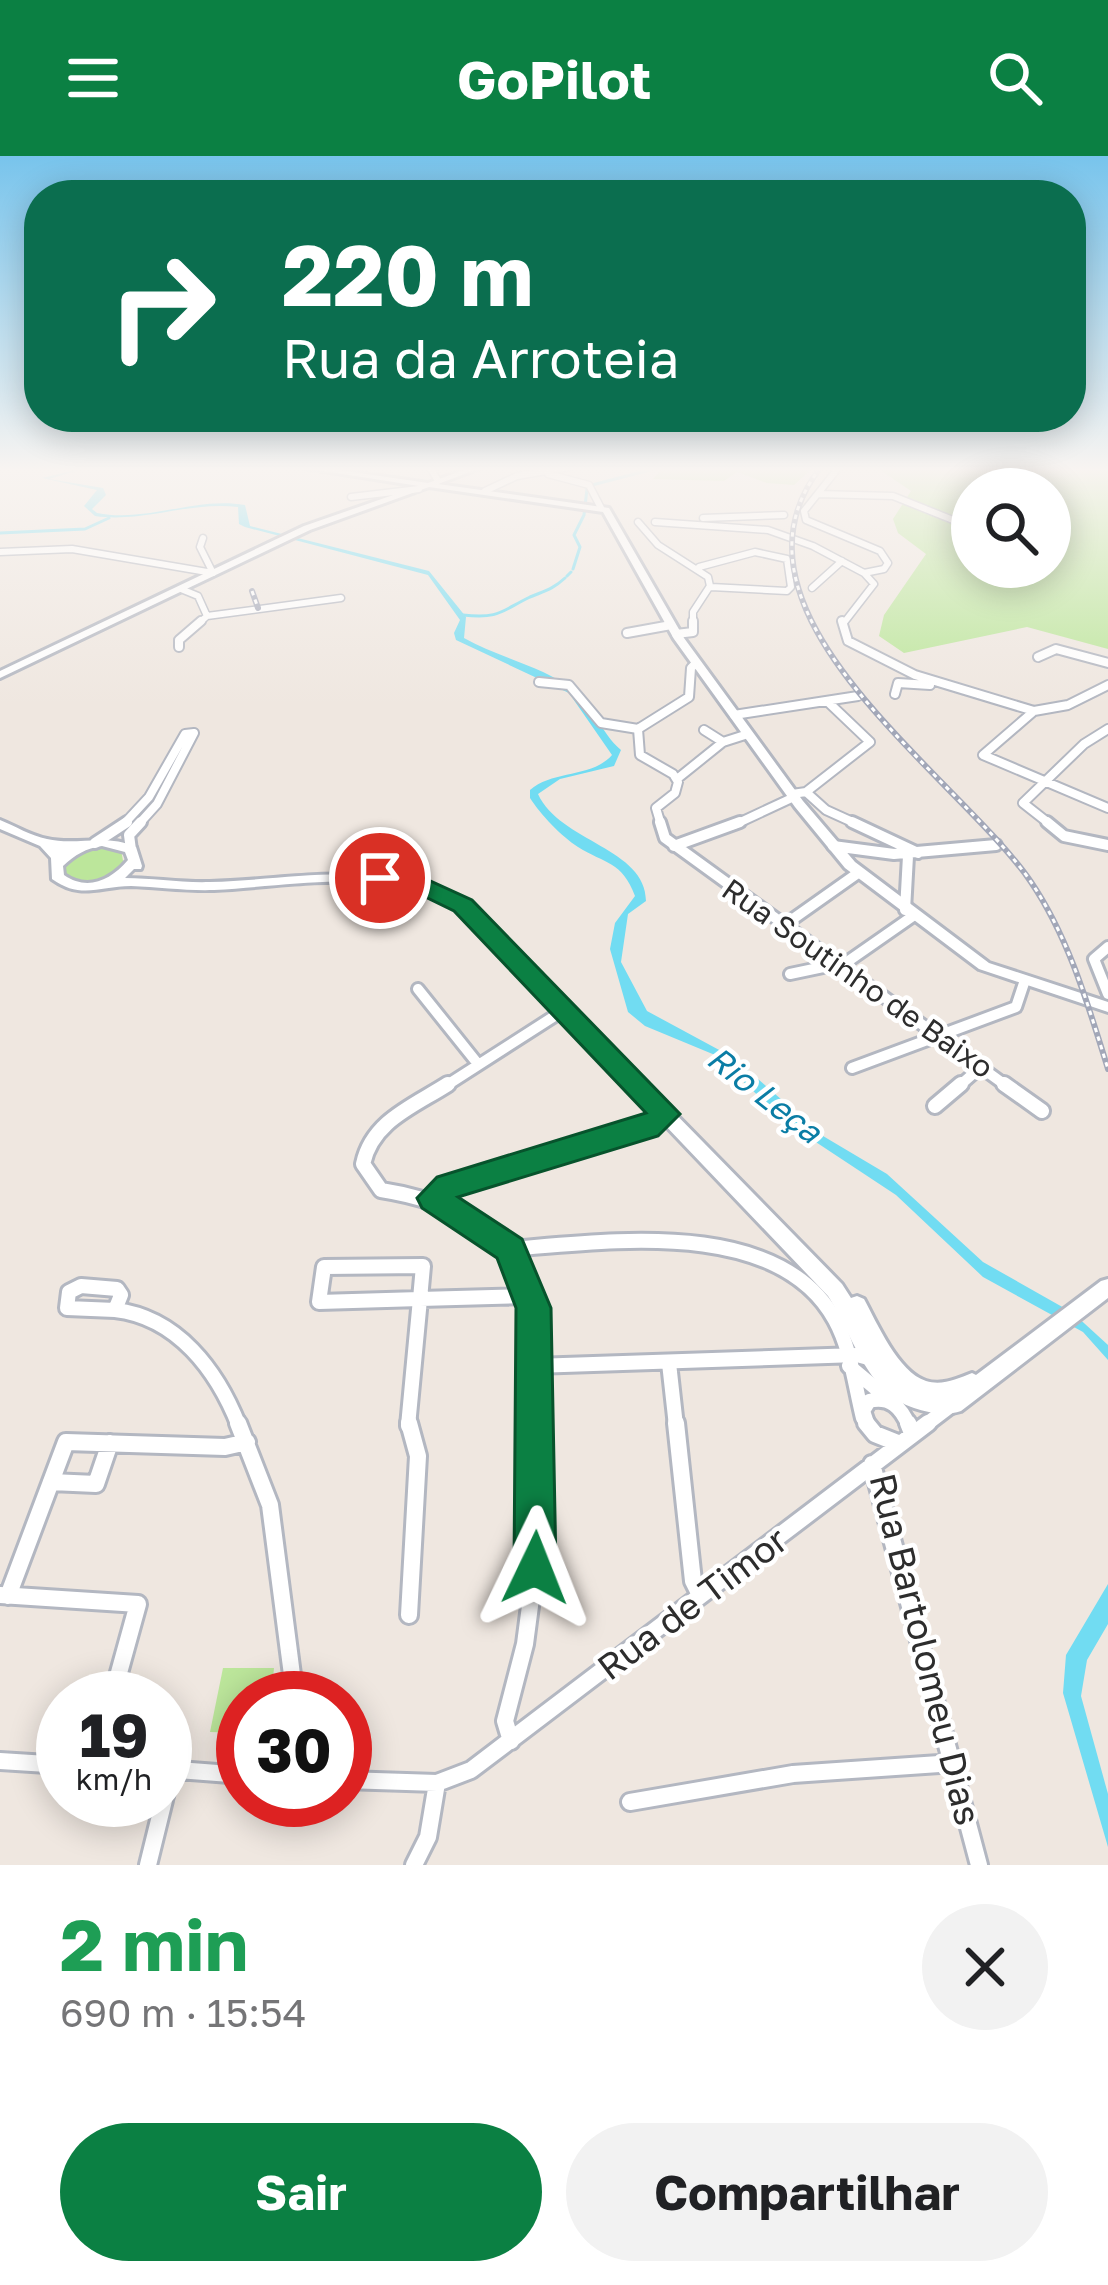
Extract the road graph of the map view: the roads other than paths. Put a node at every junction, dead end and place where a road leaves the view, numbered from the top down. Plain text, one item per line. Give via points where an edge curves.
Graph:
1 (200, 547) edge
2 (268, 547) edge
3 (629, 547) edge
4 (661, 547) edge
5 (808, 547) edge
6 (867, 547) edge
7 (0, 552) edge
8 (133, 559) junction
9 (842, 561) junction
10 (699, 567) junction
11 (116, 568) dead end
12 (213, 573) junction
13 (864, 573) junction
14 (711, 587) junction
15 (182, 589) junction
16 (812, 589) dead end
17 (341, 598) dead end
18 (207, 616) junction
19 (674, 630) junction
20 (628, 633) dead end
21 (179, 647) dead end
22 (1038, 657) dead end
23 (1108, 662) edge
24 (695, 663) junction
25 (0, 675) edge
26 (539, 682) dead end
27 (932, 682) junction
28 (1108, 685) edge
29 (895, 694) dead end
30 (858, 696) dead end
31 (827, 701) junction
32 (1034, 711) junction
33 (734, 715) junction
34 (638, 729) junction
35 (1108, 729) edge
36 (704, 730) dead end
37 (748, 734) junction
38 (723, 742) junction
39 (170, 761) junction
40 (677, 779) junction
41 (169, 782) junction
42 (1041, 782) junction
43 (798, 794) junction
44 (1108, 808) edge
45 (0, 824) edge
46 (44, 843) junction
47 (93, 843) junction
48 (830, 845) junction
49 (996, 845) dead end
50 (1108, 845) edge
51 (674, 846) junction
52 (922, 854) junction
53 (132, 856) junction
54 (908, 856) junction
55 (58, 864) junction
56 (858, 873) junction
57 (154, 880) junction
58 (107, 883) junction
59 (909, 913) junction
60 (783, 926) junction
61 (1108, 947) edge
62 (843, 964) junction
63 (790, 974) dead end
64 (1024, 983) junction
65 (418, 988) dead end
66 (1108, 994) edge
67 (1108, 1007) edge
68 (564, 1010) junction
69 (936, 1036) junction
70 (478, 1064) junction
71 (982, 1066) junction
72 (852, 1068) dead end
73 (935, 1106) dead end
74 (1042, 1112) dead end
75 (665, 1114) junction
76 (433, 1198) junction
77 (752, 1203) junction
78 (510, 1249) junction
79 (1108, 1287) edge
80 (530, 1297) junction
81 (421, 1301) junction
82 (115, 1310) dead end
83 (846, 1346) junction
84 (870, 1358) junction
85 (669, 1363) junction
86 (534, 1366) junction
87 (991, 1373) junction
88 (901, 1378) junction
89 (910, 1402) junction
90 (954, 1403) junction
91 (863, 1418) junction
92 (909, 1435) junction
93 (248, 1442) junction
94 (110, 1443) junction
95 (872, 1464) junction
96 (51, 1481) junction
97 (4, 1595) edge
98 (700, 1595) junction
99 (409, 1615) dead end
100 (119, 1671) edge
101 (292, 1671) edge
102 (511, 1741) junction
103 (0, 1761) edge
104 (36, 1763) edge
105 (954, 1763) junction
106 (372, 1781) edge
107 (437, 1783) junction
108 (630, 1802) dead end
109 (158, 1827) edge
110 (148, 1865) edge
111 (414, 1865) edge
112 (979, 1865) edge

1 - 12 street
2 - 12 street
3 - 19 street
4 - 10 street
5 - 9 street
6 - 13 street via 888,566
7 - 8 street via 72,549
8 - 11 street
8 - 12 street
9 - 13 street
9 - 16 street
10 - 14 street
10 - 14 street via 754,552 787,559 787,591
12 - 15 street
13 - 27 street via 874,584 846,613 843,635
14 - 19 street via 693,612 693,632
15 - 18 street via 198,596
15 - 25 street
17 - 18 street
18 - 21 street
19 - 20 street
19 - 24 street
22 - 23 street via 1056,649
24 - 33 street
24 - 34 street via 689,697
26 - 34 street via 557,677 583,695 601,723
27 - 29 street via 898,683
27 - 32 street
28 - 32 street
30 - 31 street
31 - 33 street
31 - 43 street via 871,739
32 - 42 street via 983,754
33 - 37 street
34 - 40 street via 640,754
35 - 42 street
36 - 38 street
37 - 38 street
37 - 43 street
38 - 40 street
39 - 41 street
39 - 41 street via 185,734 194,733
39 - 47 street via 132,821
40 - 51 street via 655,814
41 - 53 street via 129,836
42 - 44 street
42 - 50 street via 1023,802 1064,836
43 - 48 street
43 - 51 street
43 - 52 street
45 - 46 street
46 - 47 street
46 - 55 street
47 - 53 street via 116,843
47 - 55 street
48 - 54 street
48 - 56 street
49 - 52 street
51 - 60 street, Rua Soutinho de Baixo
52 - 54 street
53 - 57 street
53 - 58 street via 125,874
54 - 59 street
55 - 58 street via 67,885
56 - 59 street
56 - 60 street
57 - 58 street
57 - 68 street via 204,886 352,877 419,885 463,905
59 - 62 street
59 - 64 street via 984,966
60 - 62 street, Rua Soutinho de Baixo
61 - 66 street via 1094,959
62 - 63 street
62 - 69 street, Rua Soutinho de Baixo
64 - 67 street
64 - 69 street via 1016,1006
65 - 70 street
68 - 70 street
68 - 75 street
69 - 71 street, Rua Soutinho de Baixo
69 - 72 street
70 - 76 street via 379,1128 363,1155 366,1174 381,1190
71 - 73 street
71 - 74 street, Rua Soutinho de Baixo
75 - 76 street via 647,1128 448,1186
75 - 77 street
76 - 78 street
77 - 83 street via 835,1290
77 - 88 street via 843,1286
78 - 80 street
78 - 83 street via 741,1248 807,1283
79 - 87 street
80 - 81 street
80 - 86 street
81 - 81 street via 423,1265 324,1267 319,1302
81 - 99 street via 408,1430 418,1456
82 - 93 street via 176,1330 230,1402
83 - 84 street
83 - 85 street via 824,1358
83 - 89 street, Rua Bartolomeu Dias
83 - 91 street
84 - 88 street
84 - 89 street
85 - 86 street
85 - 98 street
86 - 102 street via 535,1568 505,1721
87 - 88 street via 952,1391
87 - 90 street
88 - 89 street, Rua Bartolomeu Dias
89 - 90 street
89 - 91 street via 869,1401
89 - 92 street, Rua Bartolomeu Dias
90 - 92 street
91 - 92 street, Rua Bartolomeu Dias via 876,1434
92 - 95 street, Rua Bartolomeu Dias
93 - 94 street
93 - 101 street via 270,1505
94 - 96 street via 67,1442
94 - 96 street via 96,1484
95 - 98 street, Rua de Timor
95 - 105 street, Rua Bartolomeu Dias
96 - 97 street
97 - 100 street via 138,1604
98 - 102 street, Rua de Timor
102 - 107 street, Rua de Timor
103 - 104 street
105 - 108 street via 794,1774
105 - 112 street, Rua Bartolomeu Dias
106 - 107 street
107 - 111 street
109 - 110 street

